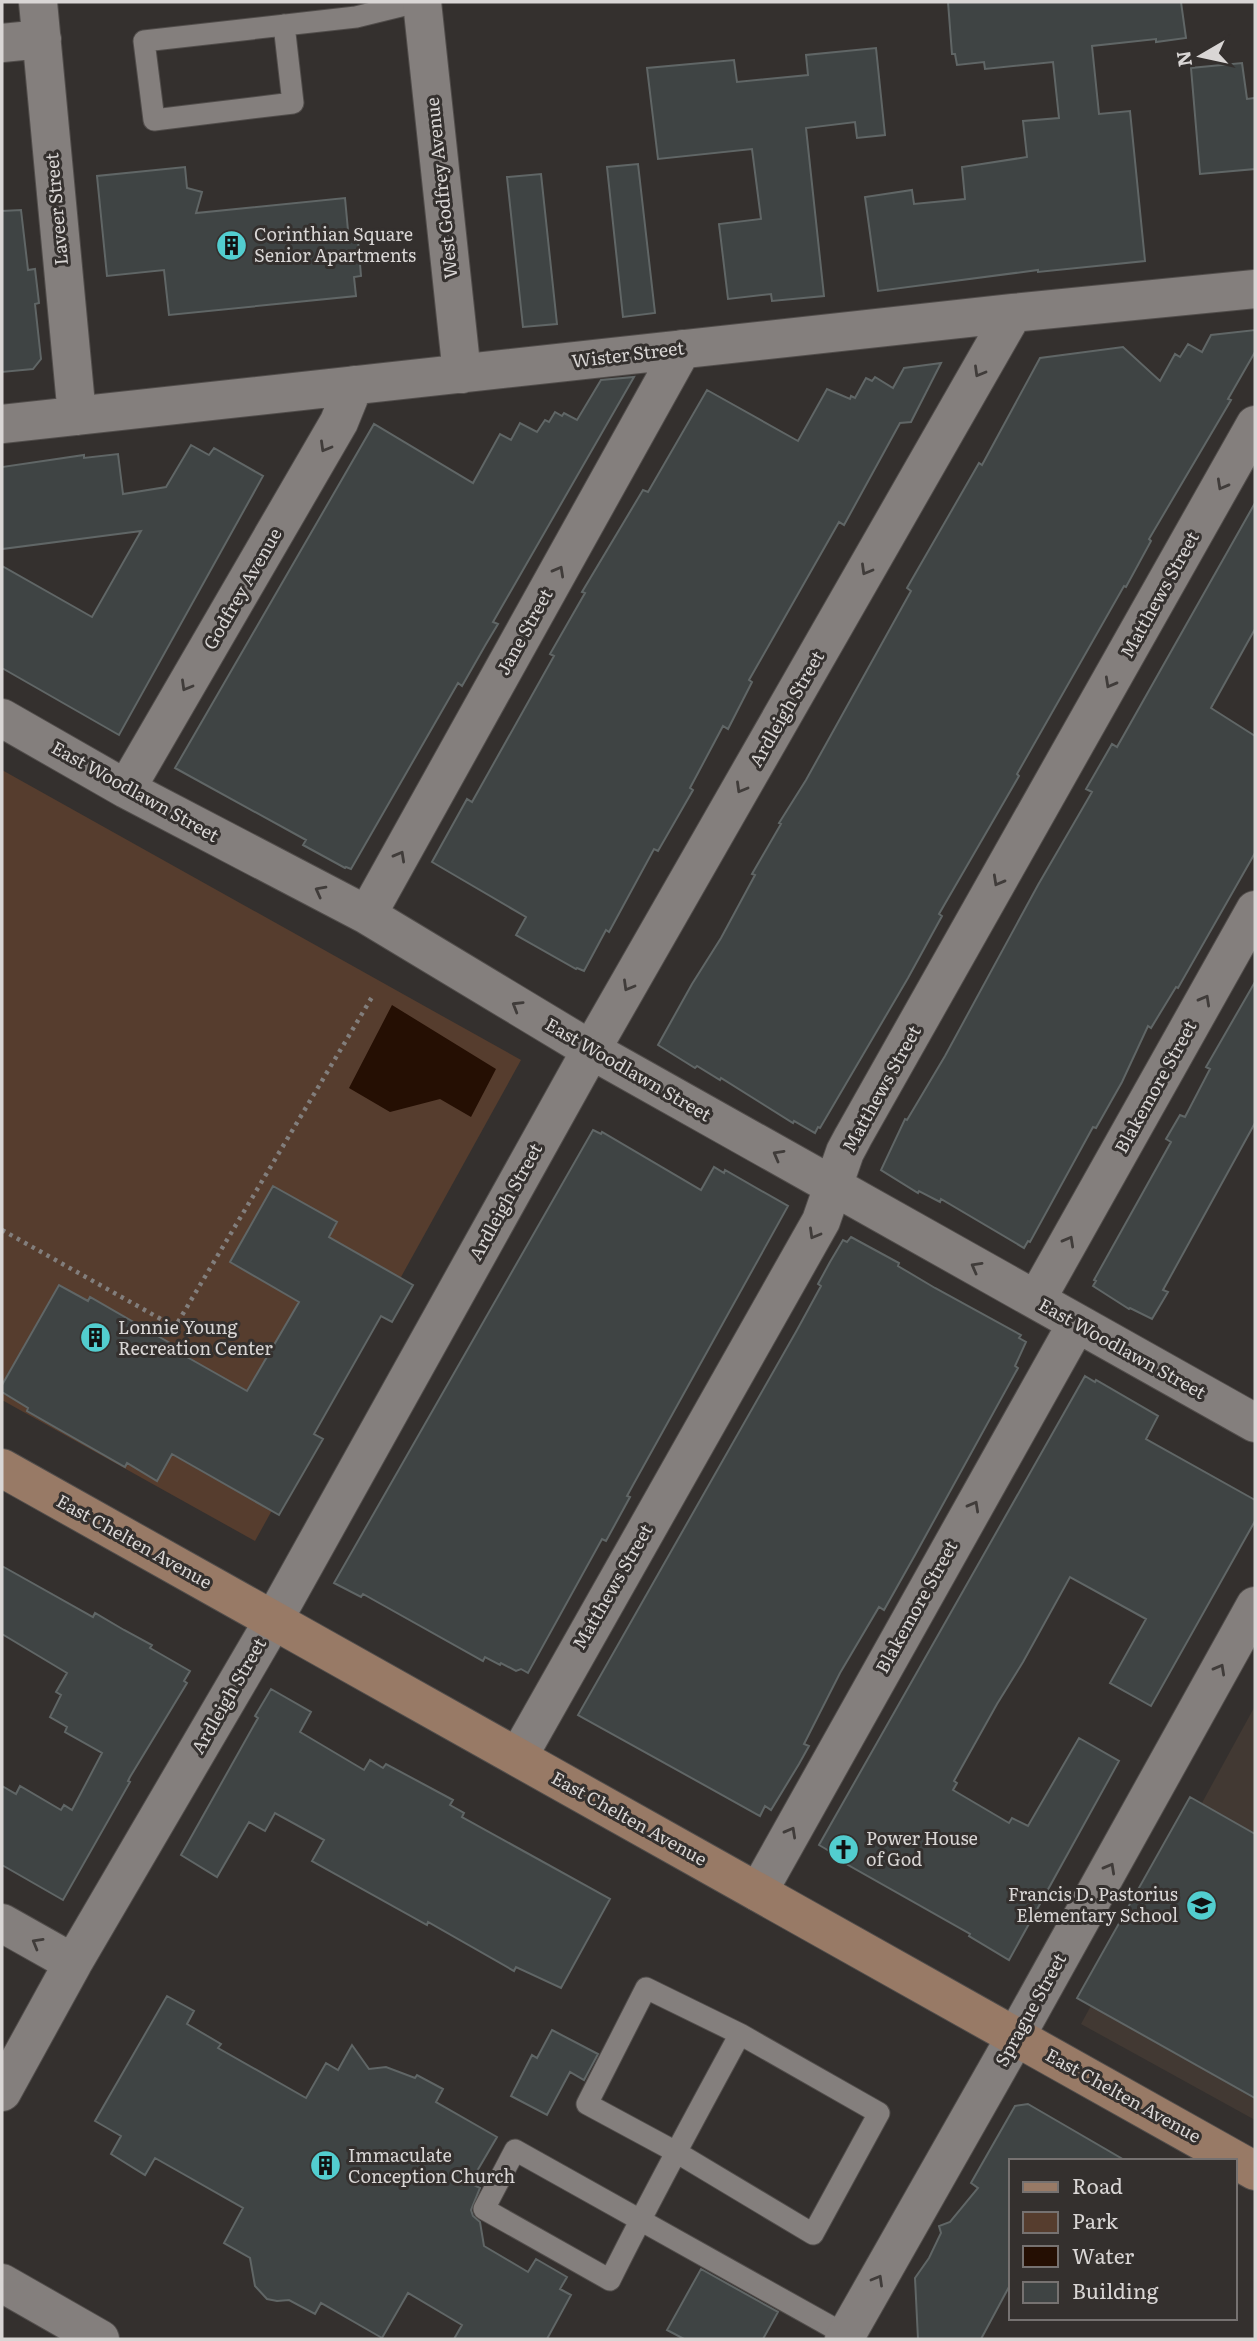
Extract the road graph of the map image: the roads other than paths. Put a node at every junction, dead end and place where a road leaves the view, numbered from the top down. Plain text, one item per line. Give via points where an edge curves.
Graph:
1 (38, 2) edge
2 (419, 2) edge
3 (284, 25) junction
4 (42, 39) junction
5 (2, 43) edge
6 (1255, 289) edge
7 (1013, 313) junction
8 (682, 349) junction
9 (462, 374) junction
10 (354, 385) junction
11 (77, 416) junction
12 (2, 424) edge
13 (1255, 425) edge
14 (2, 718) edge
15 (126, 789) junction
16 (1255, 910) edge
17 (367, 915) junction
18 (591, 1051) junction
19 (834, 1187) junction
20 (1036, 1300) junction
21 (1077, 1323) junction
22 (1255, 1423) edge
23 (2, 1468) edge
24 (1255, 1606) edge
25 (274, 1620) junction
26 (518, 1757) junction
27 (758, 1892) junction
28 (2, 1923) edge
29 (73, 1963) junction
30 (740, 2034) junction
31 (1016, 2036) junction
32 (3, 2087) edge
33 (676, 2152) junction
34 (1234, 2159) edge
35 (1236, 2160) edge
36 (1255, 2171) edge
37 (639, 2221) junction
38 (2, 2283) edge
39 (845, 2337) edge
40 (100, 2339) edge

1 - 4 street, Laveer Street
2 - 3 lane via 356,17
2 - 9 street, West Godfrey Avenue
3 - 3 lane via 144,41 154,120 293,103
4 - 5 street
4 - 11 street, Laveer Street
6 - 7 street, Wister Street
7 - 8 street, Wister Street
7 -> 18 street, Ardleigh Street
8 - 9 street, Wister Street
17 -> 8 street, Jane Street
9 - 10 street, Wister Street
10 - 11 street, Wister Street
10 -> 15 street, Godfrey Avenue via 339,422
11 - 12 street, Wister Street
13 -> 19 street, Matthews Street via 845,1152
14 - 15 street, East Woodlawn Street
17 -> 15 street, East Woodlawn Street
20 -> 16 street, Blakemore Street
18 -> 17 street, East Woodlawn Street
19 -> 18 street, East Woodlawn Street
18 - 25 street, Ardleigh Street
20 -> 19 street, East Woodlawn Street
19 -> 26 street, Matthews Street via 821,1222
20 - 21 street, East Woodlawn Street
21 - 22 street, East Woodlawn Street
27 -> 21 street, Blakemore Street
23 - 25 street, East Chelten Avenue
31 -> 24 street, Sprague Street
25 - 26 street, East Chelten Avenue
25 - 29 street, Ardleigh Street
26 - 27 street, East Chelten Avenue
27 - 31 street, East Chelten Avenue
29 -> 28 street
29 - 32 street, Ardleigh Street
30 - 33 lane
30 - 33 lane via 646,1988 587,2104
30 - 33 lane via 879,2113 813,2234
31 - 34 street, East Chelten Avenue
39 -> 31 street, Sprague Street
33 - 37 lane
35 - 36 street, East Chelten Avenue
37 - 37 lane via 515,2150 484,2209 610,2280
37 - 39 lane
38 - 40 street

